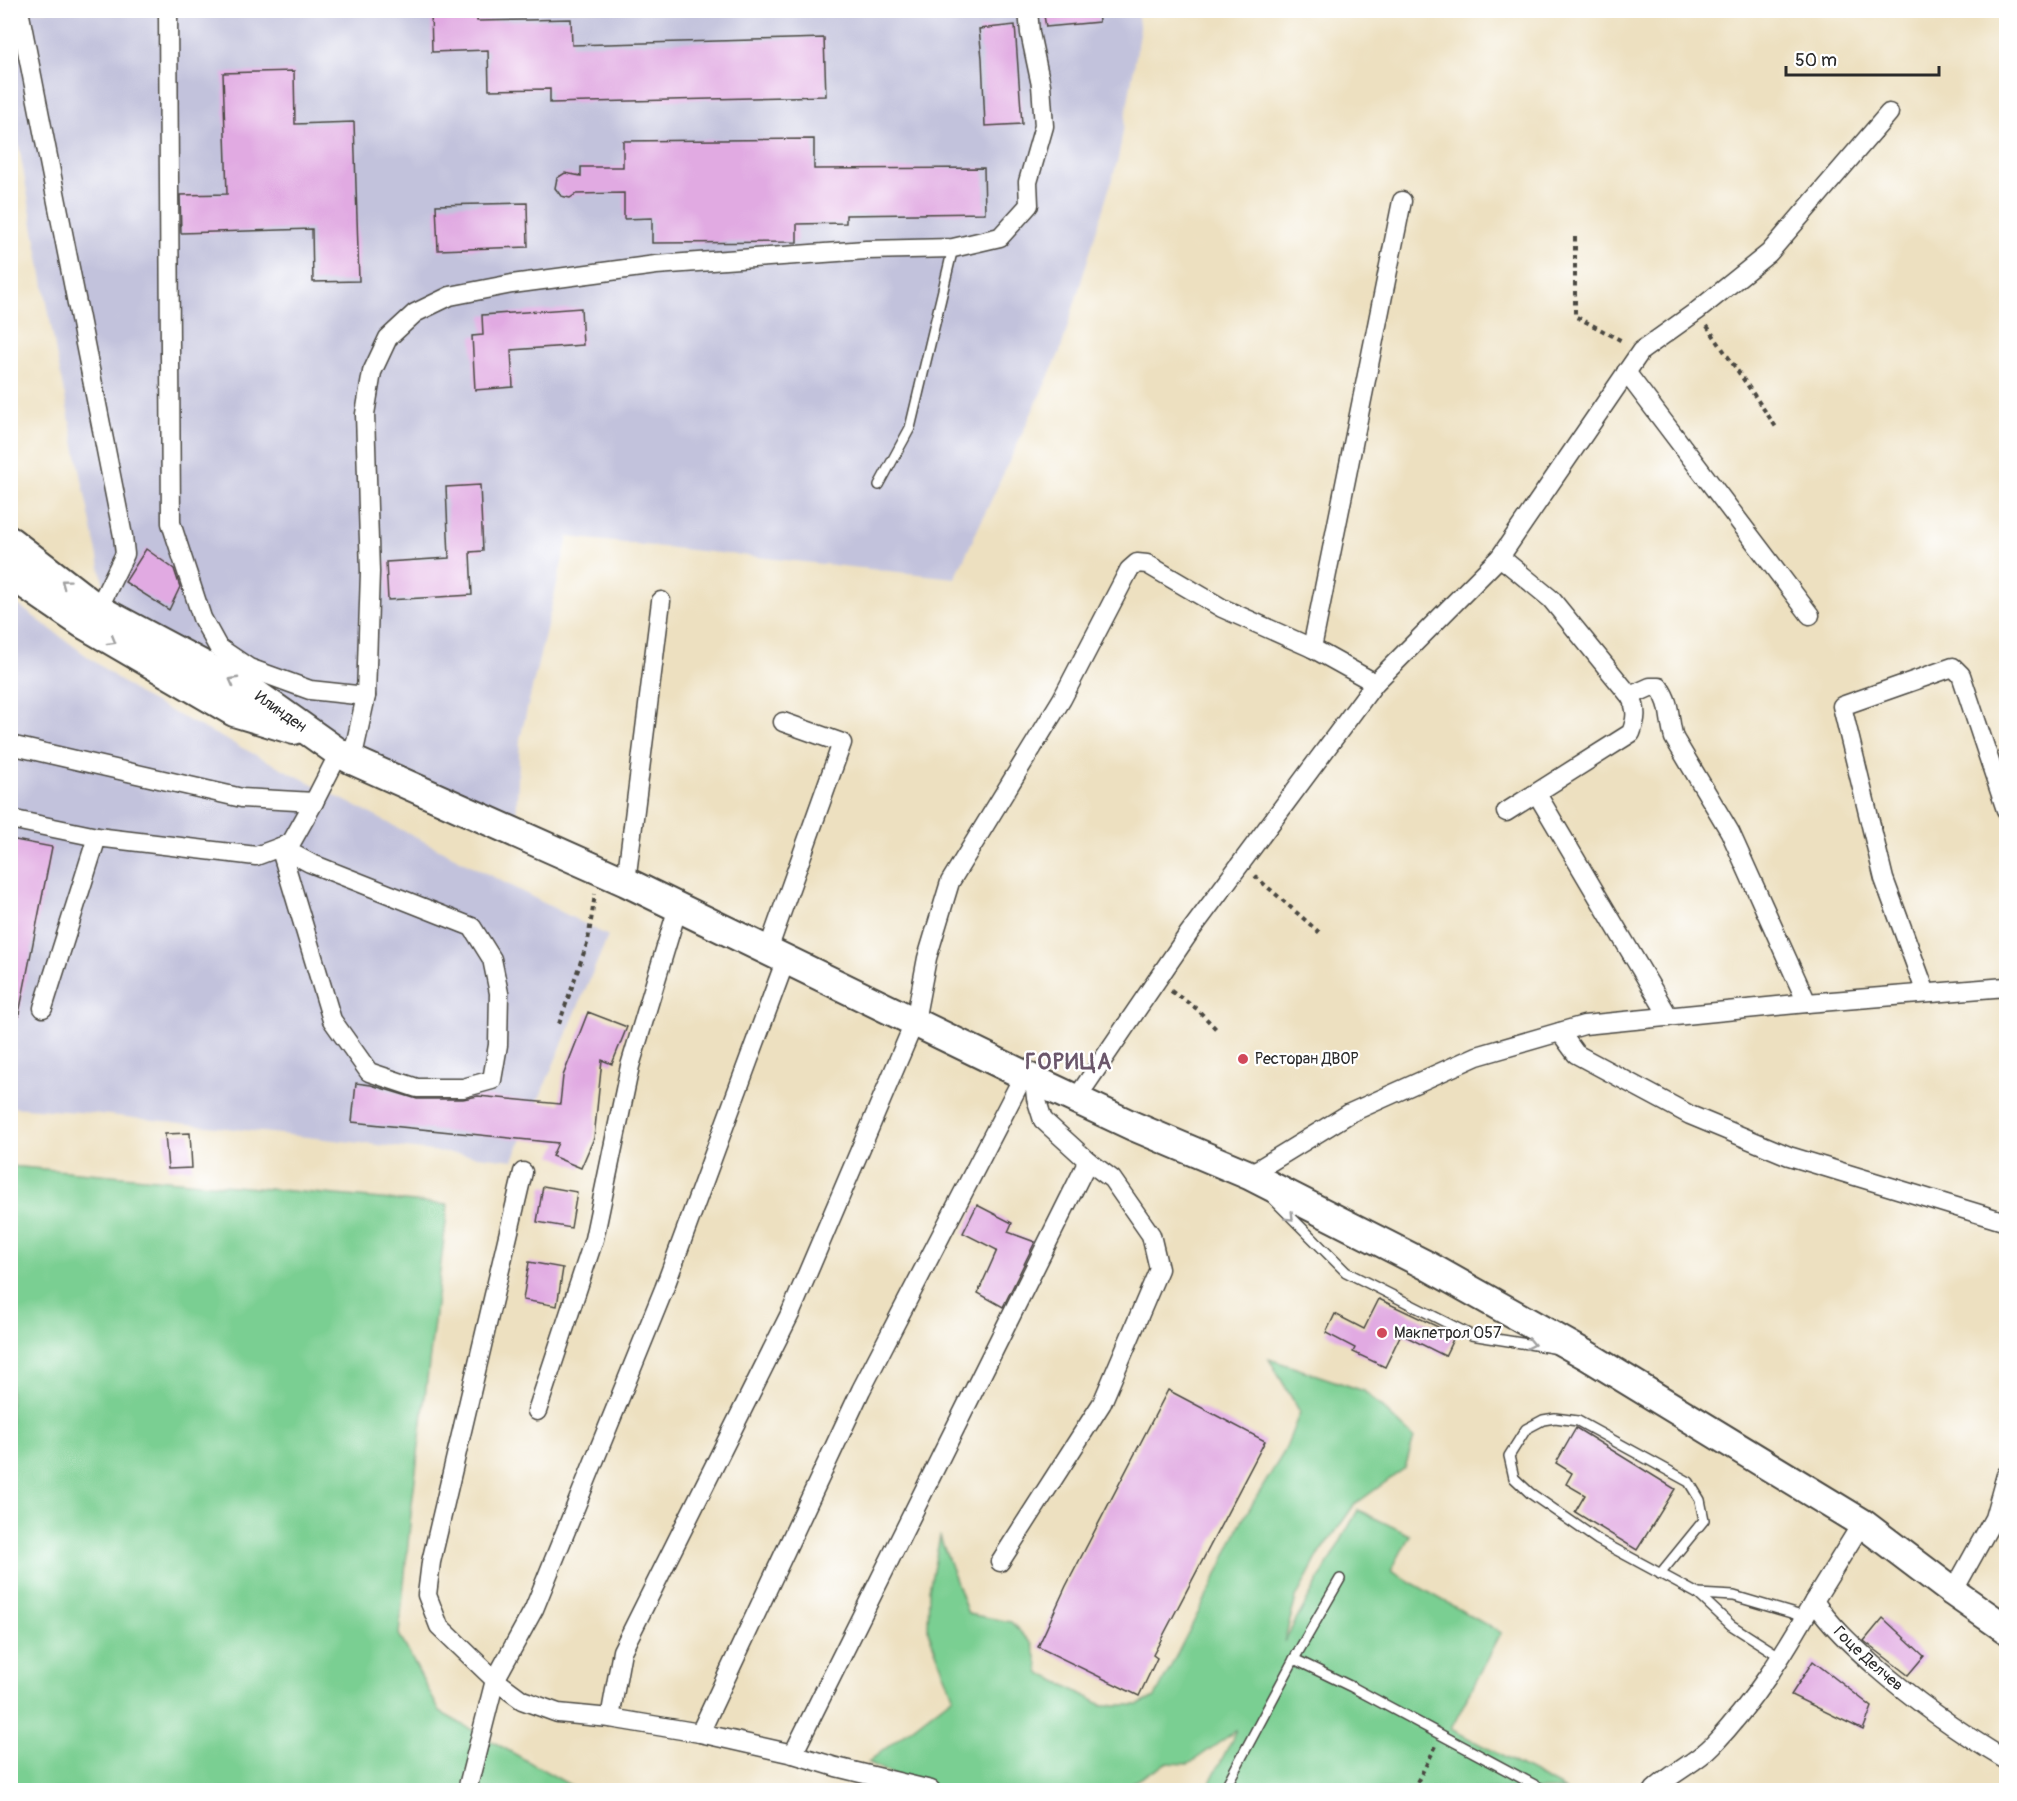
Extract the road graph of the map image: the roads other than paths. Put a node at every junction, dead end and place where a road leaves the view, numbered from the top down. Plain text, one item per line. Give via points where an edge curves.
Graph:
1 (19, 10) edge
2 (168, 10) edge
3 (1028, 10) edge
4 (1889, 113) dead end
5 (1402, 201) dead end
6 (953, 248) junction
7 (1626, 372) junction
8 (879, 485) dead end
9 (10, 541) edge
10 (1500, 557) junction
11 (10, 574) edge
12 (661, 601) dead end
13 (98, 609) junction
14 (1810, 615) dead end
15 (1312, 648) junction
16 (1375, 683) junction
17 (366, 696) junction
18 (1630, 696) junction
19 (783, 722) dead end
20 (316, 737) junction
21 (10, 745) edge
22 (346, 757) junction
23 (1537, 794) junction
24 (314, 802) junction
25 (2007, 810) edge
26 (1506, 812) dead end
27 (10, 819) edge
28 (97, 837) junction
29 (280, 847) junction
30 (626, 882) junction
31 (678, 907) junction
32 (777, 955) junction
33 (2007, 987) edge
34 (1926, 993) junction
35 (1807, 1003) junction
36 (42, 1008) dead end
37 (1669, 1017) junction
38 (915, 1021) junction
39 (1560, 1032) junction
40 (1029, 1078) junction
41 (1077, 1099) junction
42 (1088, 1161) junction
43 (523, 1172) dead end
44 (1249, 1175) junction
45 (2007, 1222) edge
46 (1588, 1356) junction
47 (537, 1411) dead end
48 (2007, 1475) edge
49 (1862, 1523) junction
50 (1000, 1562) dead end
51 (1660, 1574) junction
52 (1340, 1579) dead end
53 (1953, 1593) junction
54 (1698, 1594) junction
55 (1814, 1601) junction
56 (1805, 1617) junction
57 (2007, 1629) edge
58 (1781, 1657) junction
59 (1294, 1659) junction
60 (495, 1680) junction
61 (610, 1718) junction
62 (700, 1732) junction
63 (794, 1754) junction
64 (2007, 1760) edge
65 (467, 1791) edge
66 (931, 1791) edge
67 (1224, 1791) edge
68 (1544, 1791) edge
69 (1654, 1791) edge

1 - 13 street via 123,536 125,554
2 - 17 street via 171,523 202,618 218,648 249,668 310,690
3 - 6 street via 1044,126 1028,182 1029,205 1000,237
4 - 7 street via 1769,253 1641,351
5 - 15 street
6 - 8 lane via 910,428
6 - 17 street via 656,265 450,296 415,313 388,338 372,372 365,414 370,572
7 - 10 street
7 - 14 street
13 -> 9 main road, Илинден
10 - 16 street
10 - 18 street via 1551,599
11 -> 20 main road, Илинден via 83,624 234,712
12 - 30 street
20 -> 13 main road, Илинден via 250,690
15 - 16 street
15 - 38 street via 1222,608 1147,564 1137,563 1129,570 1062,699 950,882 927,958
16 - 41 street via 1189,933
17 - 22 street
18 - 23 street via 1636,720 1631,733
18 - 35 street via 1650,687 1659,687 1665,695 1674,738 1730,832
19 - 32 street via 842,743
20 - 22 main road
21 - 24 street via 242,798
22 - 24 street
22 - 30 main road
23 - 26 street
23 - 37 street
24 - 29 street via 291,843
25 - 34 street via 1962,675 1953,668 1842,706 1884,879
27 - 28 street
28 - 29 street via 256,856
28 - 36 street
29 - 29 street via 332,1020 369,1072 417,1088 463,1088 492,1080 498,1045 499,993 492,958 472,927 310,864
30 - 31 main road
31 - 32 main road
31 - 47 street via 630,1066 594,1239
32 - 38 main road
32 - 60 street via 646,1334 534,1609
33 - 34 street
34 - 35 street
35 - 37 street
37 - 39 street via 1584,1025
38 - 40 main road
38 - 61 street via 791,1312 622,1651
39 - 44 street via 1477,1056 1350,1113
39 - 45 street via 1576,1054 1690,1115 1789,1155
40 - 41 main road
40 - 42 street via 1043,1119
40 - 62 street via 861,1390
41 - 44 main road
42 - 50 street via 1113,1179 1151,1235 1159,1269 1102,1403
42 - 63 street
43 - 60 street via 431,1562 427,1595 439,1626
44 - 46 main road via 1428,1266
44 -> 46 lane via 1346,1272 1471,1335
46 - 49 main road
48 - 53 street via 1994,1518
49 - 53 main road
49 - 55 street
51 - 51 lane via 1704,1520 1700,1500 1689,1482 1578,1421 1555,1418 1526,1429 1509,1456 1514,1478 1598,1539
51 - 54 lane
52 - 59 lane
53 - 57 main road
54 - 56 lane via 1734,1596
54 - 58 lane via 1731,1625
55 - 56 street
55 - 64 street, Гоце Делчев via 1847,1641 1910,1696
56 - 58 street
58 - 69 street via 1711,1747
59 - 67 lane
59 - 68 lane
60 - 61 street via 522,1700 558,1713
60 - 65 street
61 - 62 street
62 - 63 street
63 - 66 street

